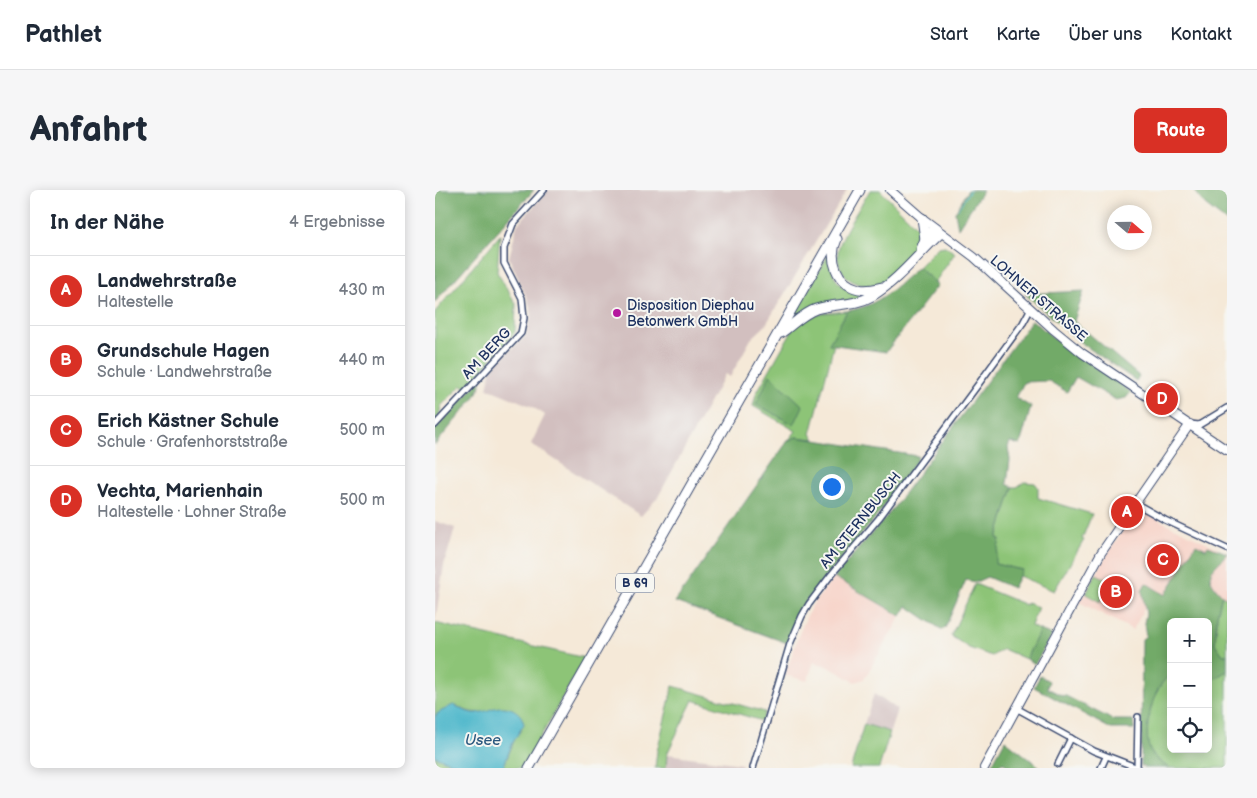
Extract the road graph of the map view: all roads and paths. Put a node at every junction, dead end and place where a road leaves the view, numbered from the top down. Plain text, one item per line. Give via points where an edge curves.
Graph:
1 (544, 190) edge
2 (860, 190) edge
3 (890, 190) edge
4 (847, 213) junction
5 (922, 218) junction
6 (937, 230) junction
7 (925, 239) junction
8 (919, 253) junction
9 (884, 287) junction
10 (1030, 310) junction
11 (777, 336) junction
12 (1227, 408) edge
13 (1190, 424) junction
14 (435, 425) edge
15 (1227, 450) edge
16 (1135, 503) junction
17 (1227, 549) edge
18 (1016, 708) junction
19 (1138, 717) dead end
20 (1071, 738) junction
21 (1106, 757) junction
22 (1057, 764) dead end
23 (529, 768) edge
24 (753, 768) edge
25 (984, 768) edge
26 (1101, 768) edge
27 (1137, 768) edge

1 - 14 street, AM BERG via 513,224 504,248 504,264 522,298 524,318 521,332
2 - 4 main road, B 69
3 - 5 main road, LOHNER STRASSE
4 - 9 main road via 834,249 837,273 844,282 859,289
4 - 11 main road, B 69
5 - 6 main road, LOHNER STRASSE
5 - 7 main road
6 - 7 main road
6 - 8 main road
6 - 10 main road, LOHNER STRASSE via 974,257
7 - 8 main road
8 - 9 main road
9 - 11 main road via 863,300 810,312
10 - 13 main road, LOHNER STRASSE via 1082,353
10 - 24 street, AM STERNBUSCH via 879,518 809,604 790,644
11 - 23 main road, B 69
12 - 13 street via 1199,425
13 - 15 main road, LOHNER STRASSE
13 - 16 main road
16 - 17 street
16 - 18 main road via 1101,553
18 - 20 street
18 - 25 main road
19 - 27 street
20 - 21 street
20 - 22 street
21 - 26 street
21 - 27 street

